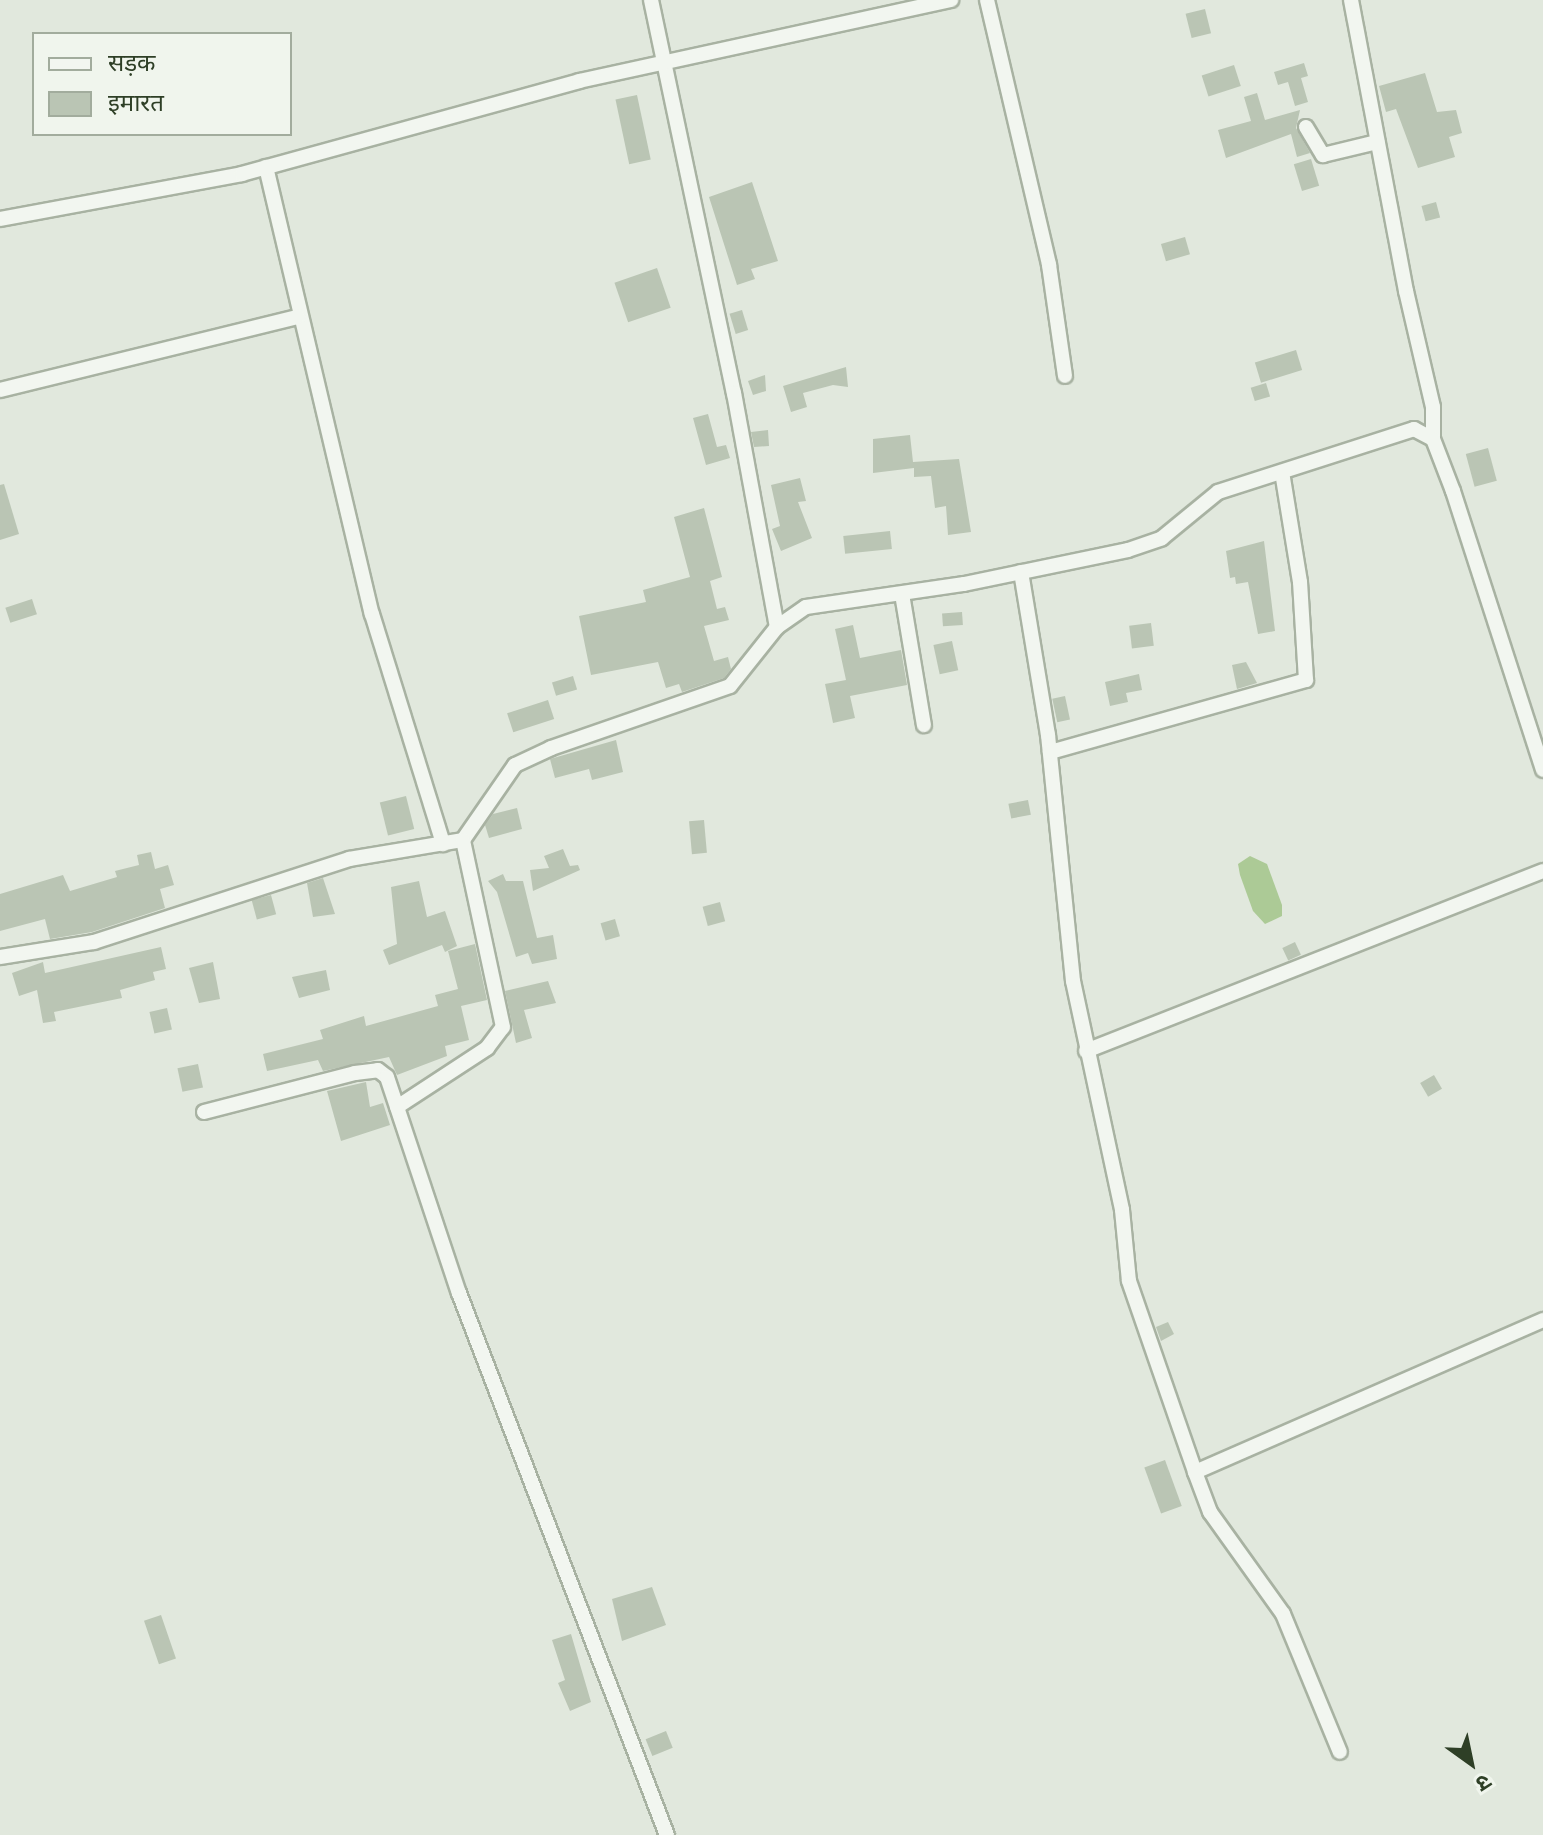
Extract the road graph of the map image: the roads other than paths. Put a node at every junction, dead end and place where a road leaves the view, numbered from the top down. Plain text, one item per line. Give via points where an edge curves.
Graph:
1 (651, 0) edge
2 (951, 0) edge
3 (987, 0) edge
4 (1351, 0) edge
5 (663, 61) junction
6 (1306, 127) dead end
7 (1377, 142) junction
8 (266, 167) junction
9 (0, 219) edge
10 (298, 317) junction
11 (1065, 376) dead end
12 (0, 390) edge
13 (1433, 439) junction
14 (1282, 472) junction
15 (1021, 572) junction
16 (902, 594) junction
17 (777, 627) junction
18 (924, 725) dead end
19 (1050, 752) junction
20 (1543, 770) edge
21 (463, 840) junction
22 (443, 844) junction
23 (1543, 871) edge
24 (0, 957) edge
25 (1086, 1051) junction
26 (397, 1107) junction
27 (204, 1112) dead end
28 (1543, 1320) edge
29 (1195, 1472) junction
30 (1340, 1752) dead end
31 (667, 1835) edge

1 - 5 street
2 - 5 street
3 - 11 street via 1049,265
4 - 7 street
5 - 8 street
5 - 17 street via 734,393
6 - 7 street via 1323,155
7 - 13 street via 1433,407
8 - 9 street
8 - 10 street
10 - 12 street
10 - 22 street via 387,672
13 - 14 street via 1424,430 1404,430
13 - 20 street
14 - 15 street via 1200,502 1158,540
14 - 19 street via 1300,582 1306,680
15 - 16 street
15 - 19 street
16 - 17 street via 806,607
16 - 18 street
17 - 21 street via 730,686 515,765
19 - 25 street via 1060,884
21 - 22 street
21 - 26 street via 502,1013 501,1036
22 - 24 street via 349,859 94,942
23 - 25 street
25 - 29 street via 1122,1210 1129,1281
26 - 27 street via 387,1077 378,1070
26 - 31 street via 474,1334
28 - 29 street
29 - 30 street via 1210,1512 1283,1614

